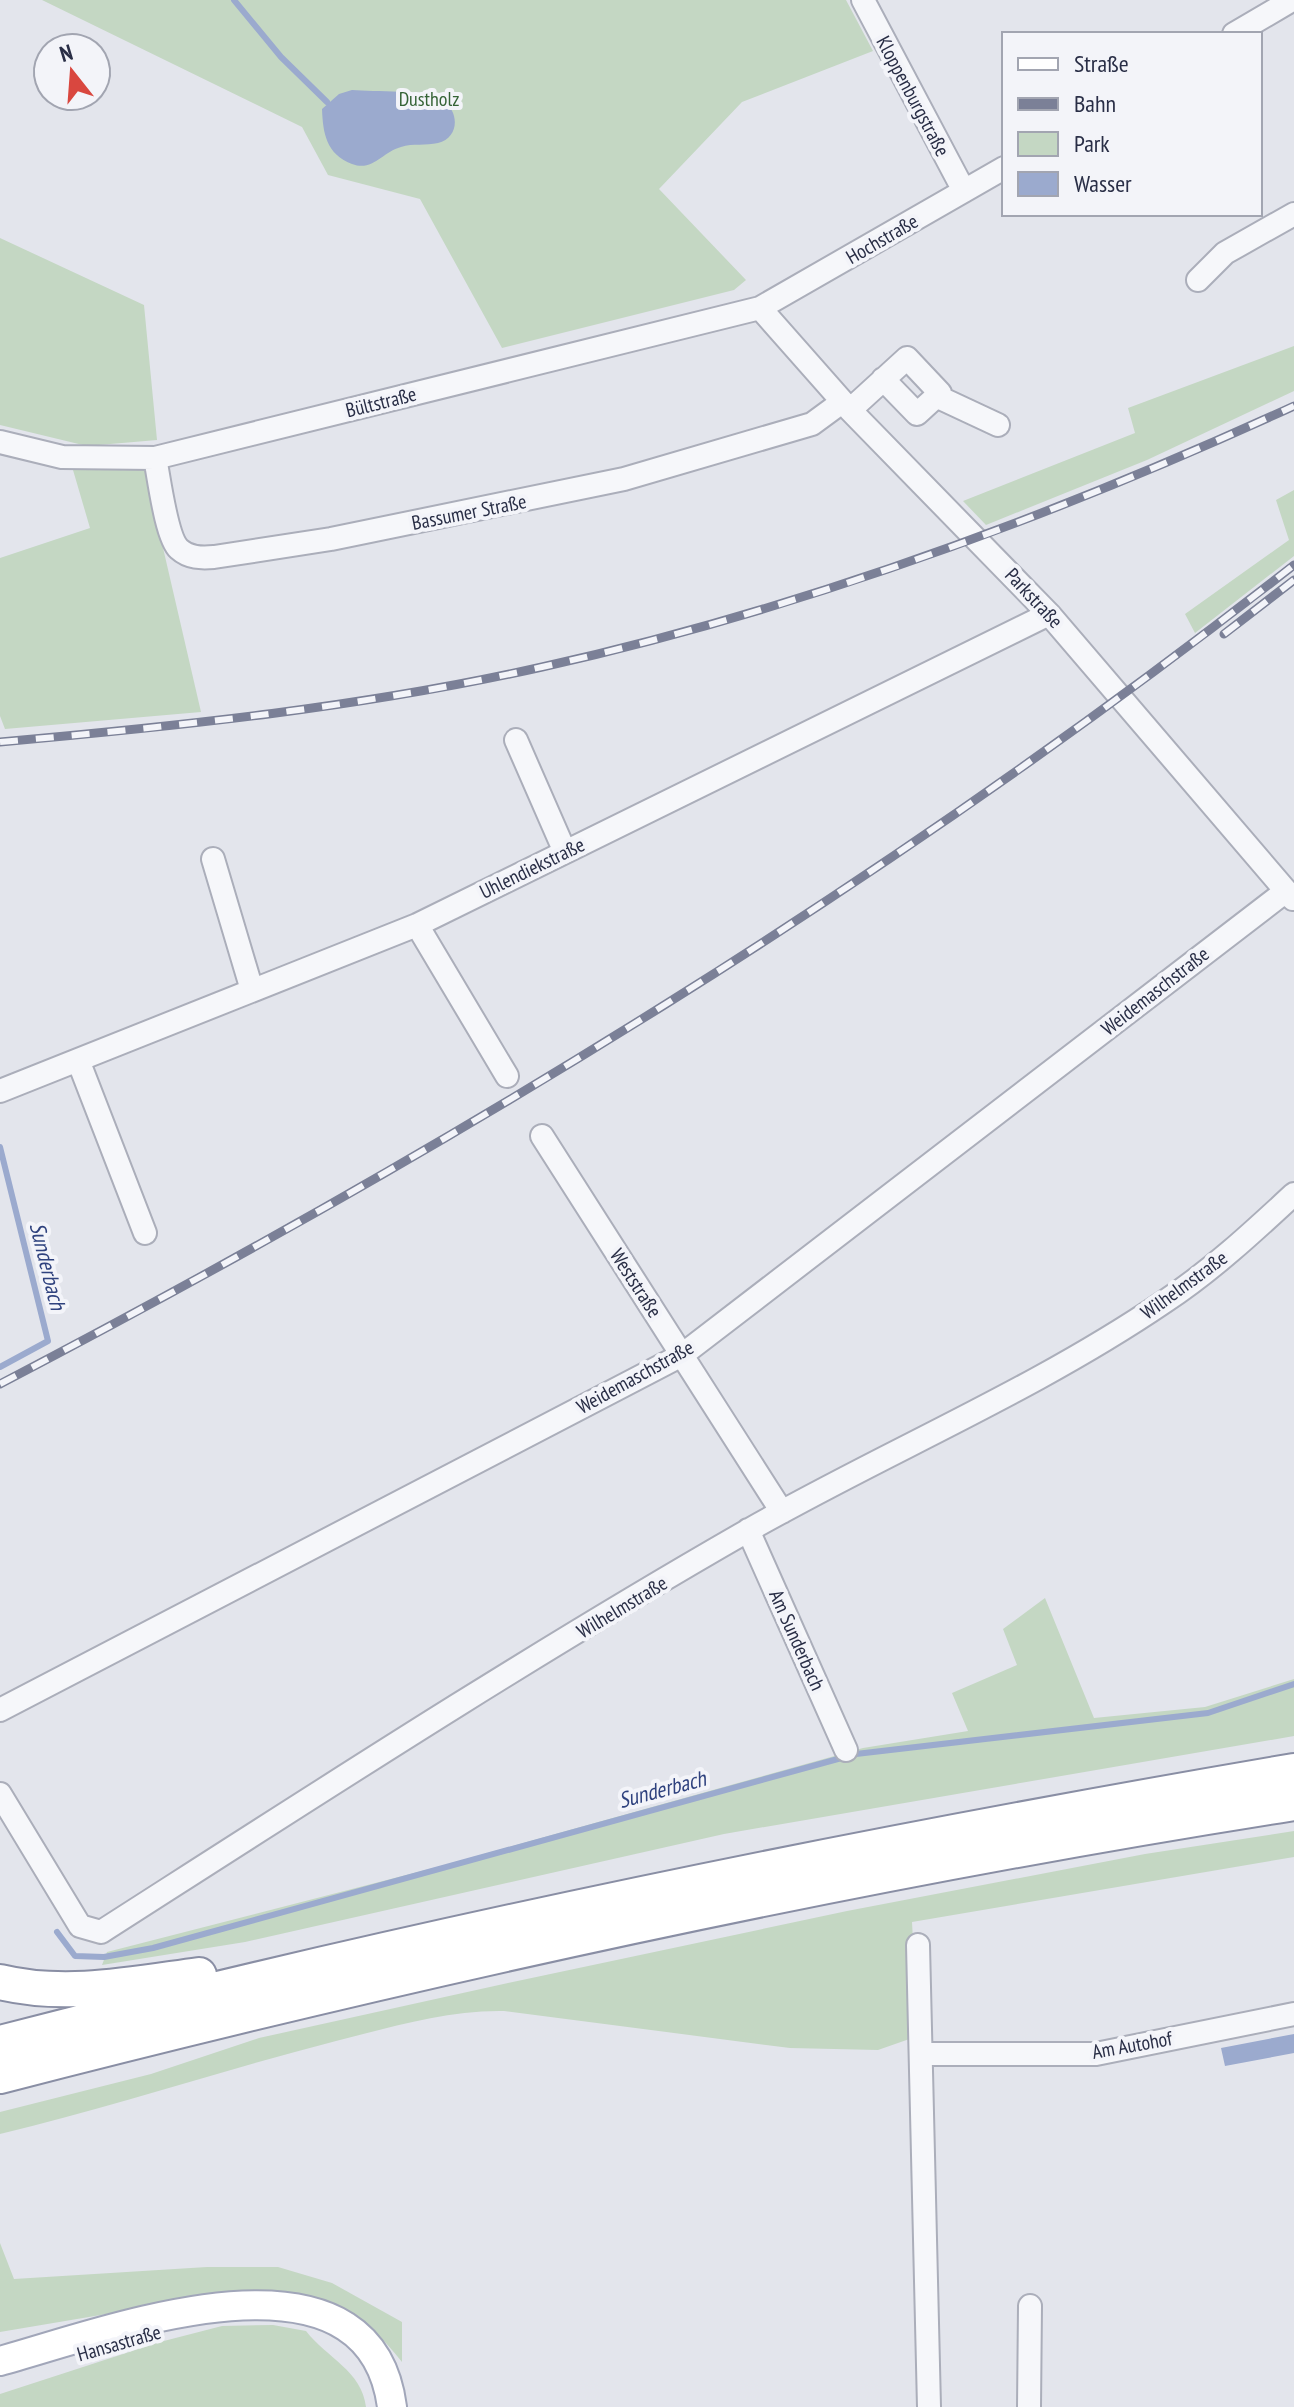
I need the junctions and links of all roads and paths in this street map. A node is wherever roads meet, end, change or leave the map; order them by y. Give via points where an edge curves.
1 (863, 0) edge
2 (1289, 5) edge
3 (1238, 32) edge
4 (1002, 169) edge
5 (964, 191) junction
6 (1294, 214) edge
7 (1198, 280) dead end
8 (760, 308) junction
9 (883, 379) junction
10 (936, 396) junction
11 (846, 406) junction
12 (998, 425) dead end
13 (0, 442) edge
14 (155, 458) junction
15 (1049, 614) junction
16 (516, 740) dead end
17 (565, 852) junction
18 (213, 859) dead end
19 (1290, 896) edge
20 (417, 925) junction
21 (252, 990) junction
22 (78, 1060) junction
23 (507, 1076) dead end
24 (0, 1091) edge
25 (542, 1136) dead end
26 (1293, 1198) edge
27 (145, 1233) dead end
28 (682, 1355) junction
29 (782, 1512) junction
30 (748, 1530) junction
31 (0, 1710) edge
32 (846, 1750) dead end
33 (1294, 1771) edge
34 (0, 1794) edge
35 (1294, 1803) edge
36 (413, 1944) junction
37 (918, 1945) dead end
38 (0, 1982) edge
39 (1294, 2014) edge
40 (0, 2043) edge
41 (921, 2054) junction
42 (0, 2076) edge
43 (236, 2304) junction
44 (1030, 2306) dead end
45 (0, 2361) edge
46 (0, 2376) edge
47 (392, 2407) edge
48 (929, 2407) edge
49 (1029, 2407) edge

1 - 5 street, Kloppenburgstraße
2 - 3 street
4 - 5 street, Hochstraße
5 - 8 street, Hochstraße
6 - 7 street via 1225,253
8 - 11 street, Parkstraße
8 - 14 street, Bültstraße
9 - 10 street via 917,414
9 - 10 street, Bassumer Straße via 907,358 940,393
9 - 11 street, Bassumer Straße
10 - 12 street
11 - 14 street, Bassumer Straße via 812,424 624,479 346,536 214,557 186,554 173,542
11 - 15 street, Parkstraße
13 - 14 street, Bültstraße via 62,457
15 - 17 street, Uhlendiekstraße
15 - 19 street, Parkstraße
16 - 17 street
17 - 20 street, Uhlendiekstraße
18 - 21 street
19 - 28 street, Weidemaschstraße
20 - 21 street, Uhlendiekstraße
20 - 23 street
21 - 22 street, Uhlendiekstraße
22 - 24 street, Uhlendiekstraße
22 - 27 street
25 - 28 street, Weststraße
26 - 29 street, Wilhelmstraße via 1178,1292 1088,1351
28 - 29 street, Weststraße
28 - 31 street, Weidemaschstraße
29 - 30 street, Wilhelmstraße
30 - 32 street, Am Sunderbach
30 - 34 street, Wilhelmstraße via 378,1754 101,1932 80,1926
33 - 36 highway via 784,1863
35 - 42 highway via 697,1914 175,2031
36 - 38 highway via 104,1988 30,1989
36 - 40 highway
37 - 41 street
39 - 41 street, Am Autohof via 1096,2054
41 - 48 street
43 - 45 main road, Hansastraße via 139,2323
43 - 46 main road, Hansastraße via 192,2322
43 - 47 main road, Hansastraße via 308,2310 341,2324 381,2367
44 - 49 street

